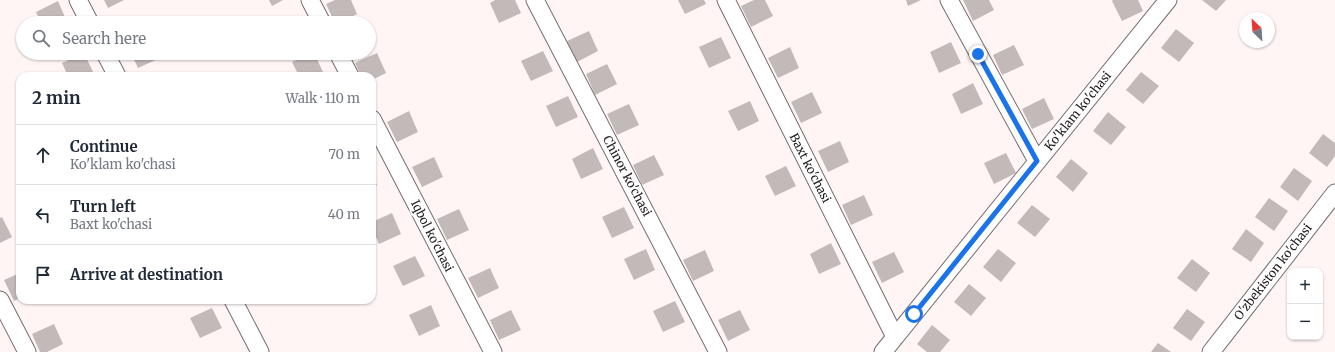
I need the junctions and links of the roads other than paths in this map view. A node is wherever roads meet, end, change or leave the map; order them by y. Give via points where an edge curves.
1 (78, 0) edge
2 (310, 0) edge
3 (535, 0) edge
4 (726, 0) edge
5 (949, 0) edge
6 (1168, 0) edge
7 (86, 16) edge
8 (318, 16) edge
9 (109, 60) edge
10 (342, 60) edge
11 (115, 72) edge
12 (348, 72) edge
13 (376, 127) edge
14 (1037, 161) junction
15 (1335, 193) edge
16 (0, 300) edge
17 (235, 304) edge
18 (895, 337) junction
19 (27, 352) edge
20 (260, 352) edge
21 (493, 352) edge
22 (718, 352) edge
23 (883, 352) edge
24 (1211, 352) edge

1 - 7 street
2 - 8 street
3 - 22 street, Chinor ko'chasi
4 - 18 street, Baxt ko'chasi
5 - 14 street
6 - 14 street, Ko'klam ko'chasi
9 - 11 street
10 - 12 street
13 - 21 street, Iqbol ko'chasi
14 - 18 street, Ko'klam ko'chasi
15 - 24 street, O'zbekiston ko'chasi
16 - 19 street
17 - 20 street
18 - 23 street, Ko'klam ko'chasi

